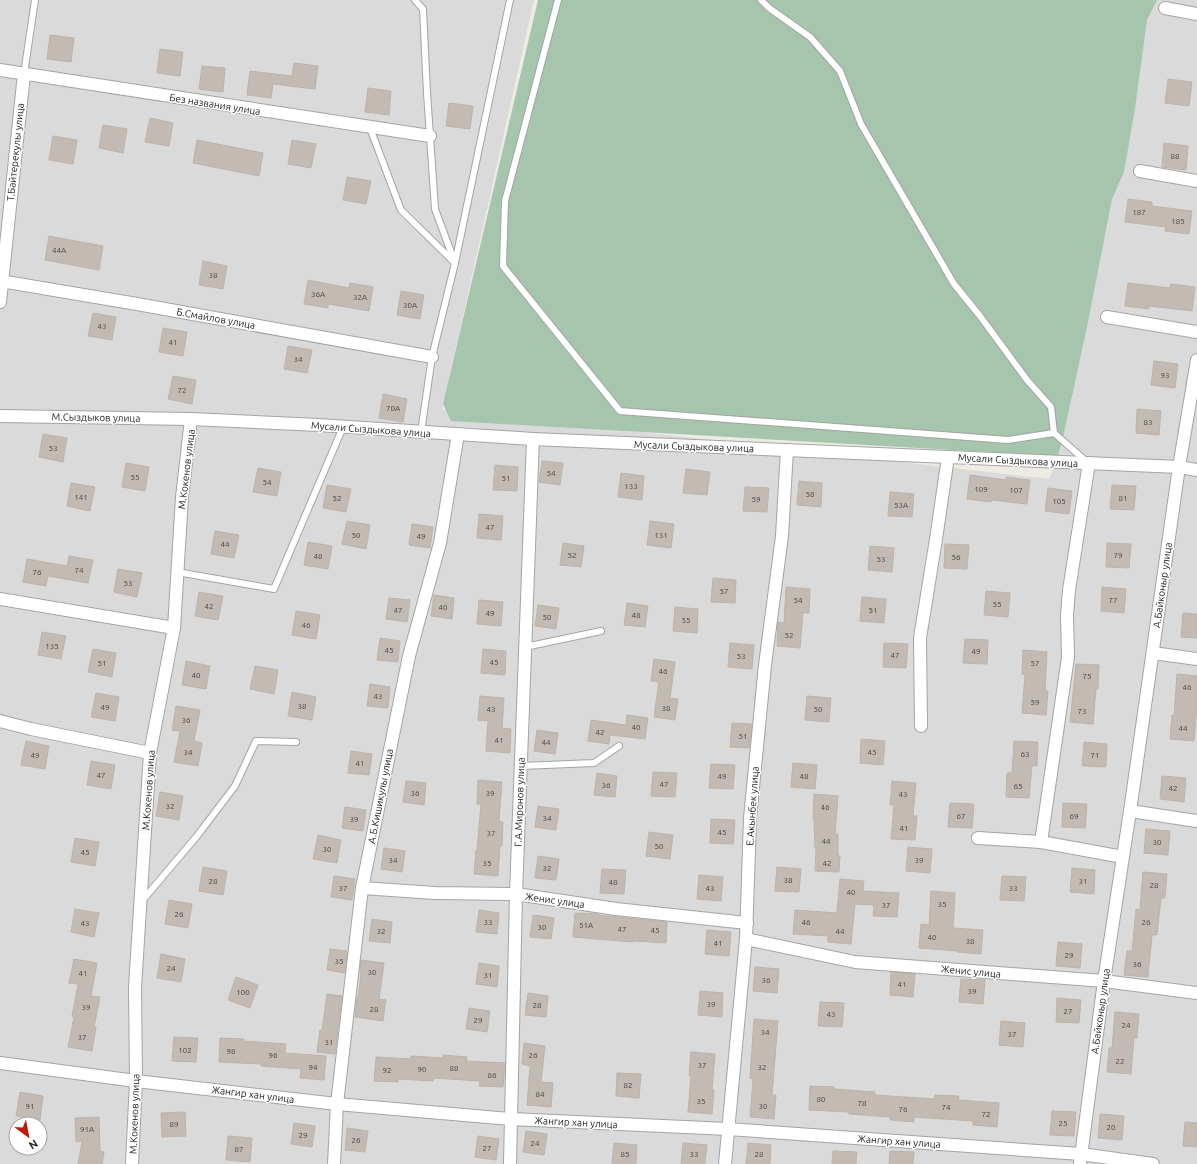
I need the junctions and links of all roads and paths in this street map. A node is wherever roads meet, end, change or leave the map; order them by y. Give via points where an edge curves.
1 (35, 0) edge
2 (415, 0) edge
3 (510, 0) edge
4 (558, 0) edge
5 (761, 0) edge
6 (1165, 8) dead end
7 (1197, 14) edge
8 (0, 70) edge
9 (24, 74) junction
10 (370, 128) junction
11 (430, 136) junction
12 (1140, 171) dead end
13 (1197, 181) edge
14 (455, 263) junction
15 (1, 281) edge
16 (0, 302) edge
17 (1107, 317) dead end
18 (1197, 332) edge
19 (432, 357) junction
20 (1197, 360) edge
21 (0, 416) edge
22 (191, 419) junction
23 (343, 427) junction
24 (421, 432) junction
25 (1054, 433) junction
26 (458, 434) junction
27 (533, 439) junction
28 (787, 450) junction
29 (948, 457) junction
30 (1089, 463) junction
31 (1179, 467) junction
32 (1197, 470) edge
33 (177, 572) junction
34 (0, 600) edge
35 (174, 628) junction
36 (601, 631) dead end
37 (525, 647) junction
38 (1153, 653) junction
39 (1197, 659) edge
40 (0, 721) edge
41 (921, 726) dead end
42 (296, 742) dead end
43 (619, 746) dead end
44 (150, 753) junction
45 (521, 766) junction
46 (1130, 811) junction
47 (1197, 821) edge
48 (978, 838) dead end
49 (1040, 842) junction
50 (1123, 857) junction
51 (362, 888) junction
52 (516, 894) junction
53 (141, 903) junction
54 (746, 923) junction
55 (746, 939) junction
56 (1104, 981) junction
57 (1197, 993) edge
58 (0, 1063) edge
59 (136, 1081) junction
60 (337, 1104) junction
61 (511, 1119) junction
62 (728, 1129) junction
63 (1080, 1159) edge
64 (132, 1164) edge
65 (334, 1164) edge
66 (510, 1164) edge
67 (725, 1164) edge
68 (1153, 1164) edge

1 - 9 lane
2 - 11 lane via 423,9
3 - 14 lane
4 - 25 lane via 505,201 503,266 620,411 1008,440
5 - 25 lane via 810,37 840,71 860,124 954,284 1027,380 1051,407
6 - 7 street
8 - 9 street, Без названия улица
9 - 10 street, Без названия улица
9 - 15 street, Т.Байтерекулы улица
10 - 11 street, Без названия улица
10 - 14 lane via 401,210
11 - 14 lane via 435,209
12 - 13 street
14 - 19 lane
15 - 16 street, Т.Байтерекулы улица
15 - 19 street, Б.Смайлов улица
17 - 18 street
19 - 24 lane
20 - 31 street, А.Байконыр улица
21 - 22 street, М.Сыздыков улица
22 - 23 street, Мусали Сыздыкова улица
22 - 33 street, М.Кокенов улица
23 - 24 street, Мусали Сыздыкова улица
23 - 33 lane via 274,589
24 - 26 street, Мусали Сыздыкова улица
25 - 30 lane
26 - 27 street, Мусали Сыздыкова улица
26 - 51 street, А.Б.Кишикулы улица via 440,543 409,656
27 - 28 street, Мусали Сыздыкова улица
27 - 37 street, Г.А.Миронов улица
28 - 29 street, Мусали Сыздыкова улица
28 - 54 street, Е.Акынбек улица via 782,536 765,665 750,818
29 - 30 street, Мусали Сыздыкова улица
29 - 41 street via 920,638
30 - 31 street, Мусали Сыздыкова улица
30 - 49 street via 1069,590 1068,657
31 - 32 street, Мусали Сыздыкова улица
31 - 38 street, А.Байконыр улица
33 - 35 street, М.Кокенов улица
34 - 35 street
35 - 44 street, М.Кокенов улица
36 - 37 lane
37 - 45 street, Г.А.Миронов улица
38 - 39 street
38 - 46 street, А.Байконыр улица
40 - 44 street
42 - 53 lane via 256,741 235,786
43 - 45 lane via 594,763
44 - 53 street, М.Кокенов улица
45 - 52 street, Г.А.Миронов улица
46 - 47 street
46 - 50 street, А.Байконыр улица
48 - 49 street
49 - 50 street
50 - 56 street, А.Байконыр улица
51 - 52 street, Женис улица via 435,893
51 - 60 street, А.Б.Кишикулы улица
52 - 54 street, Женис улица via 616,909
52 - 61 street, Г.А.Миронов улица
53 - 59 street, М.Кокенов улица via 135,987
54 - 55 street, Е.Акынбек улица
55 - 56 street, Женис улица via 855,962
55 - 62 street, Е.Акынбек улица
56 - 57 street, Женис улица
56 - 63 street, А.Байконыр улица
58 - 59 street, Жангир хан улица
59 - 60 street, Жангир хан улица
59 - 64 street, М.Кокенов улица
60 - 61 street, Жангир хан улица
60 - 65 street, А.Б.Кишикулы улица
61 - 62 street, Жангир хан улица
61 - 66 street, Г.А.Миронов улица
62 - 63 street, Жангир хан улица
62 - 67 street, Е.Акынбек улица
63 - 68 street, Жангир хан улица

